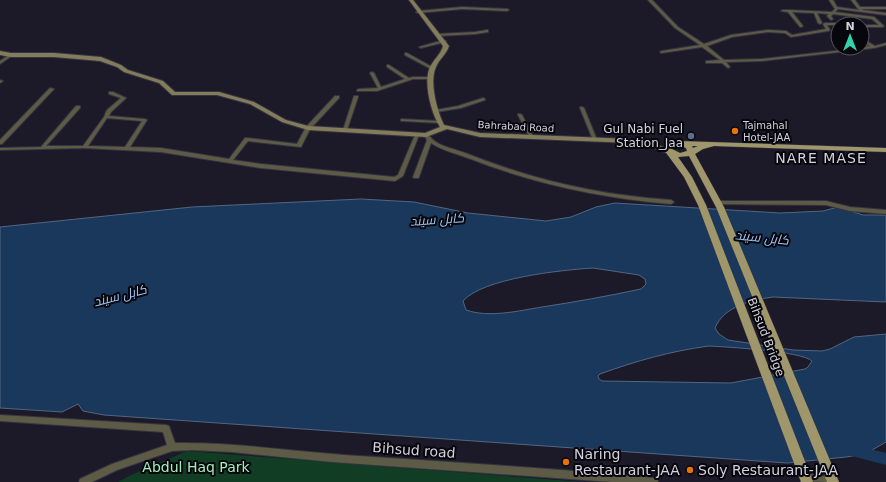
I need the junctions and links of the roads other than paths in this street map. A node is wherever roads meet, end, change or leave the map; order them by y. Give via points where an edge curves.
1 (411, 0) edge
2 (650, 0) edge
3 (831, 0) edge
4 (853, 0) edge
5 (836, 8) junction
6 (859, 8) junction
7 (886, 8) edge
8 (507, 10) dead end
9 (783, 11) dead end
10 (789, 11) junction
11 (418, 12) junction
12 (815, 12) junction
13 (864, 12) junction
14 (833, 13) junction
15 (886, 14) edge
16 (830, 16) edge
17 (877, 21) junction
18 (886, 21) edge
19 (820, 23) dead end
20 (830, 24) edge
21 (801, 26) dead end
22 (870, 26) edge
23 (488, 31) dead end
24 (438, 34) junction
25 (444, 40) junction
26 (886, 44) edge
27 (705, 45) junction
28 (870, 45) edge
29 (421, 47) dead end
30 (874, 47) junction
31 (662, 52) dead end
32 (0, 53) edge
33 (406, 54) dead end
34 (11, 55) junction
35 (723, 61) junction
36 (707, 62) dead end
37 (0, 63) edge
38 (388, 66) dead end
39 (728, 67) dead end
40 (432, 68) junction
41 (372, 73) dead end
42 (430, 78) junction
43 (409, 80) junction
44 (52, 89) dead end
45 (380, 89) junction
46 (359, 90) dead end
47 (112, 93) dead end
48 (337, 96) dead end
49 (356, 97) dead end
50 (483, 99) dead end
51 (78, 107) dead end
52 (582, 108) dead end
53 (436, 111) junction
54 (520, 116) dead end
55 (106, 117) junction
56 (403, 120) dead end
57 (439, 122) junction
58 (446, 127) junction
59 (308, 128) junction
60 (345, 130) junction
61 (417, 135) junction
62 (426, 135) junction
63 (532, 138) junction
64 (430, 140) junction
65 (595, 140) junction
66 (632, 141) junction
67 (0, 143) edge
68 (677, 143) junction
69 (715, 144) junction
70 (84, 147) junction
71 (42, 148) junction
72 (0, 149) edge
73 (126, 149) junction
74 (886, 150) edge
75 (670, 152) junction
76 (691, 153) junction
77 (230, 161) junction
78 (416, 177) dead end
79 (671, 202) dead end
80 (719, 205) junction
81 (703, 207) joint
82 (886, 212) edge
83 (0, 418) edge
84 (172, 447) junction
85 (806, 479) edge
86 (83, 482) edge
87 (654, 482) edge
88 (833, 482) edge

1 - 11 main road
2 - 27 street via 680,30
3 - 5 street
4 - 6 street
5 - 13 street
5 - 14 street
6 - 7 street
6 - 13 street
8 - 11 street via 462,8
9 - 10 street
10 - 12 street
10 - 21 street
11 - 24 main road
12 - 14 street
12 - 19 street
13 - 15 street
14 - 16 street
14 - 17 street via 873,18
17 - 18 street
17 - 22 street via 882,26
20 - 27 street via 825,24 828,30 791,36 786,32 768,31 730,36
23 - 24 street
24 - 25 main road
25 - 29 street
25 - 40 main road via 445,53
26 - 30 street
27 - 31 street
27 - 35 street
28 - 30 street
30 - 35 street via 768,59
32 - 34 main road
33 - 40 street
34 - 37 street
34 - 59 main road via 54,54 101,59 126,71 161,82 174,94 217,93 252,103 284,121
35 - 36 street
35 - 39 street
38 - 43 street
40 - 42 main road
41 - 45 street
42 - 43 street
42 - 53 main road
43 - 45 street
44 - 67 street
45 - 46 street
47 - 55 street via 124,98
48 - 59 street
49 - 60 street
50 - 53 street
51 - 71 street
52 - 65 street
53 - 57 main road
54 - 63 street
55 - 70 street
55 - 73 street via 145,120
56 - 57 street
57 - 58 main road, Bahrabad Road
58 - 62 main road
58 - 63 main road, Bahrabad Road via 480,135
59 - 60 main road
59 - 77 street via 299,146 247,139
60 - 61 main road
61 - 62 main road
61 - 77 street via 400,176 395,179
62 - 64 street
63 - 65 main road, Bahrabad Road
64 - 78 street
64 - 79 street via 483,163 532,179 609,196
65 - 66 main road, Bahrabad Road
66 - 68 main road
66 - 75 main road, Bahrabad Road via 654,145
68 - 69 main road
68 - 75 main road via 667,146
68 - 76 main road via 689,147
69 - 74 main road
69 - 76 main road via 701,147
70 - 71 street
70 - 73 street
71 - 72 street
73 - 77 street via 161,150
75 - 76 main road via 679,155
75 - 81 main road, Bahrabad Road via 682,165
76 - 80 main road
80 - 82 street via 826,204
80 - 88 main road
81 - 85 main road, Bihsud Bridge
83 - 84 street via 166,428
84 - 86 street, Bihsud road via 115,467
84 - 87 street, Bihsud road via 202,445 333,458 581,474
85 - 88 street

